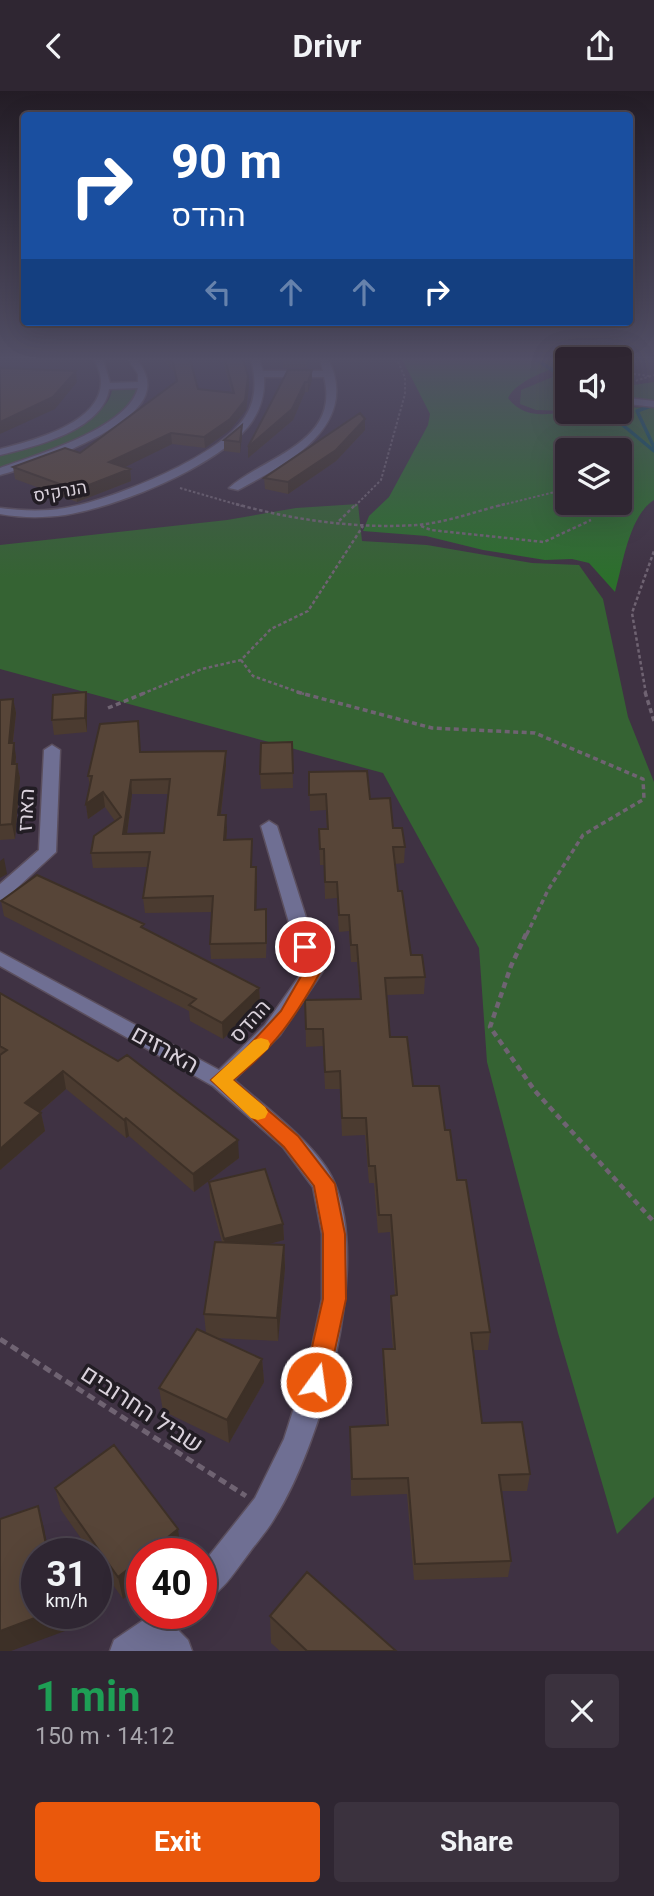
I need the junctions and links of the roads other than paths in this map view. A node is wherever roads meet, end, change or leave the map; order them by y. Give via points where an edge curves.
1 (58, 432) edge
2 (97, 432) edge
3 (236, 432) edge
4 (316, 432) edge
5 (0, 452) edge
6 (0, 472) edge
7 (234, 488) dead end
8 (0, 511) edge
9 (52, 750) dead end
10 (269, 826) dead end
11 (0, 894) edge
12 (0, 958) edge
13 (220, 1080) junction
14 (217, 1571) edge
15 (170, 1632) edge
16 (125, 1651) edge

1 - 5 street
2 - 6 street, הנרקיס
3 - 8 street, הנרקיס via 213,450 115,497 70,511 27,515
4 - 7 street via 299,450
9 - 11 street, הארז via 47,852
10 - 13 street, ההדס via 313,971 287,1015 249,1057
12 - 13 street, הארזים
13 - 14 street, הארזים via 291,1141 324,1184 334,1234 334,1299 298,1442 265,1508
15 - 16 street

